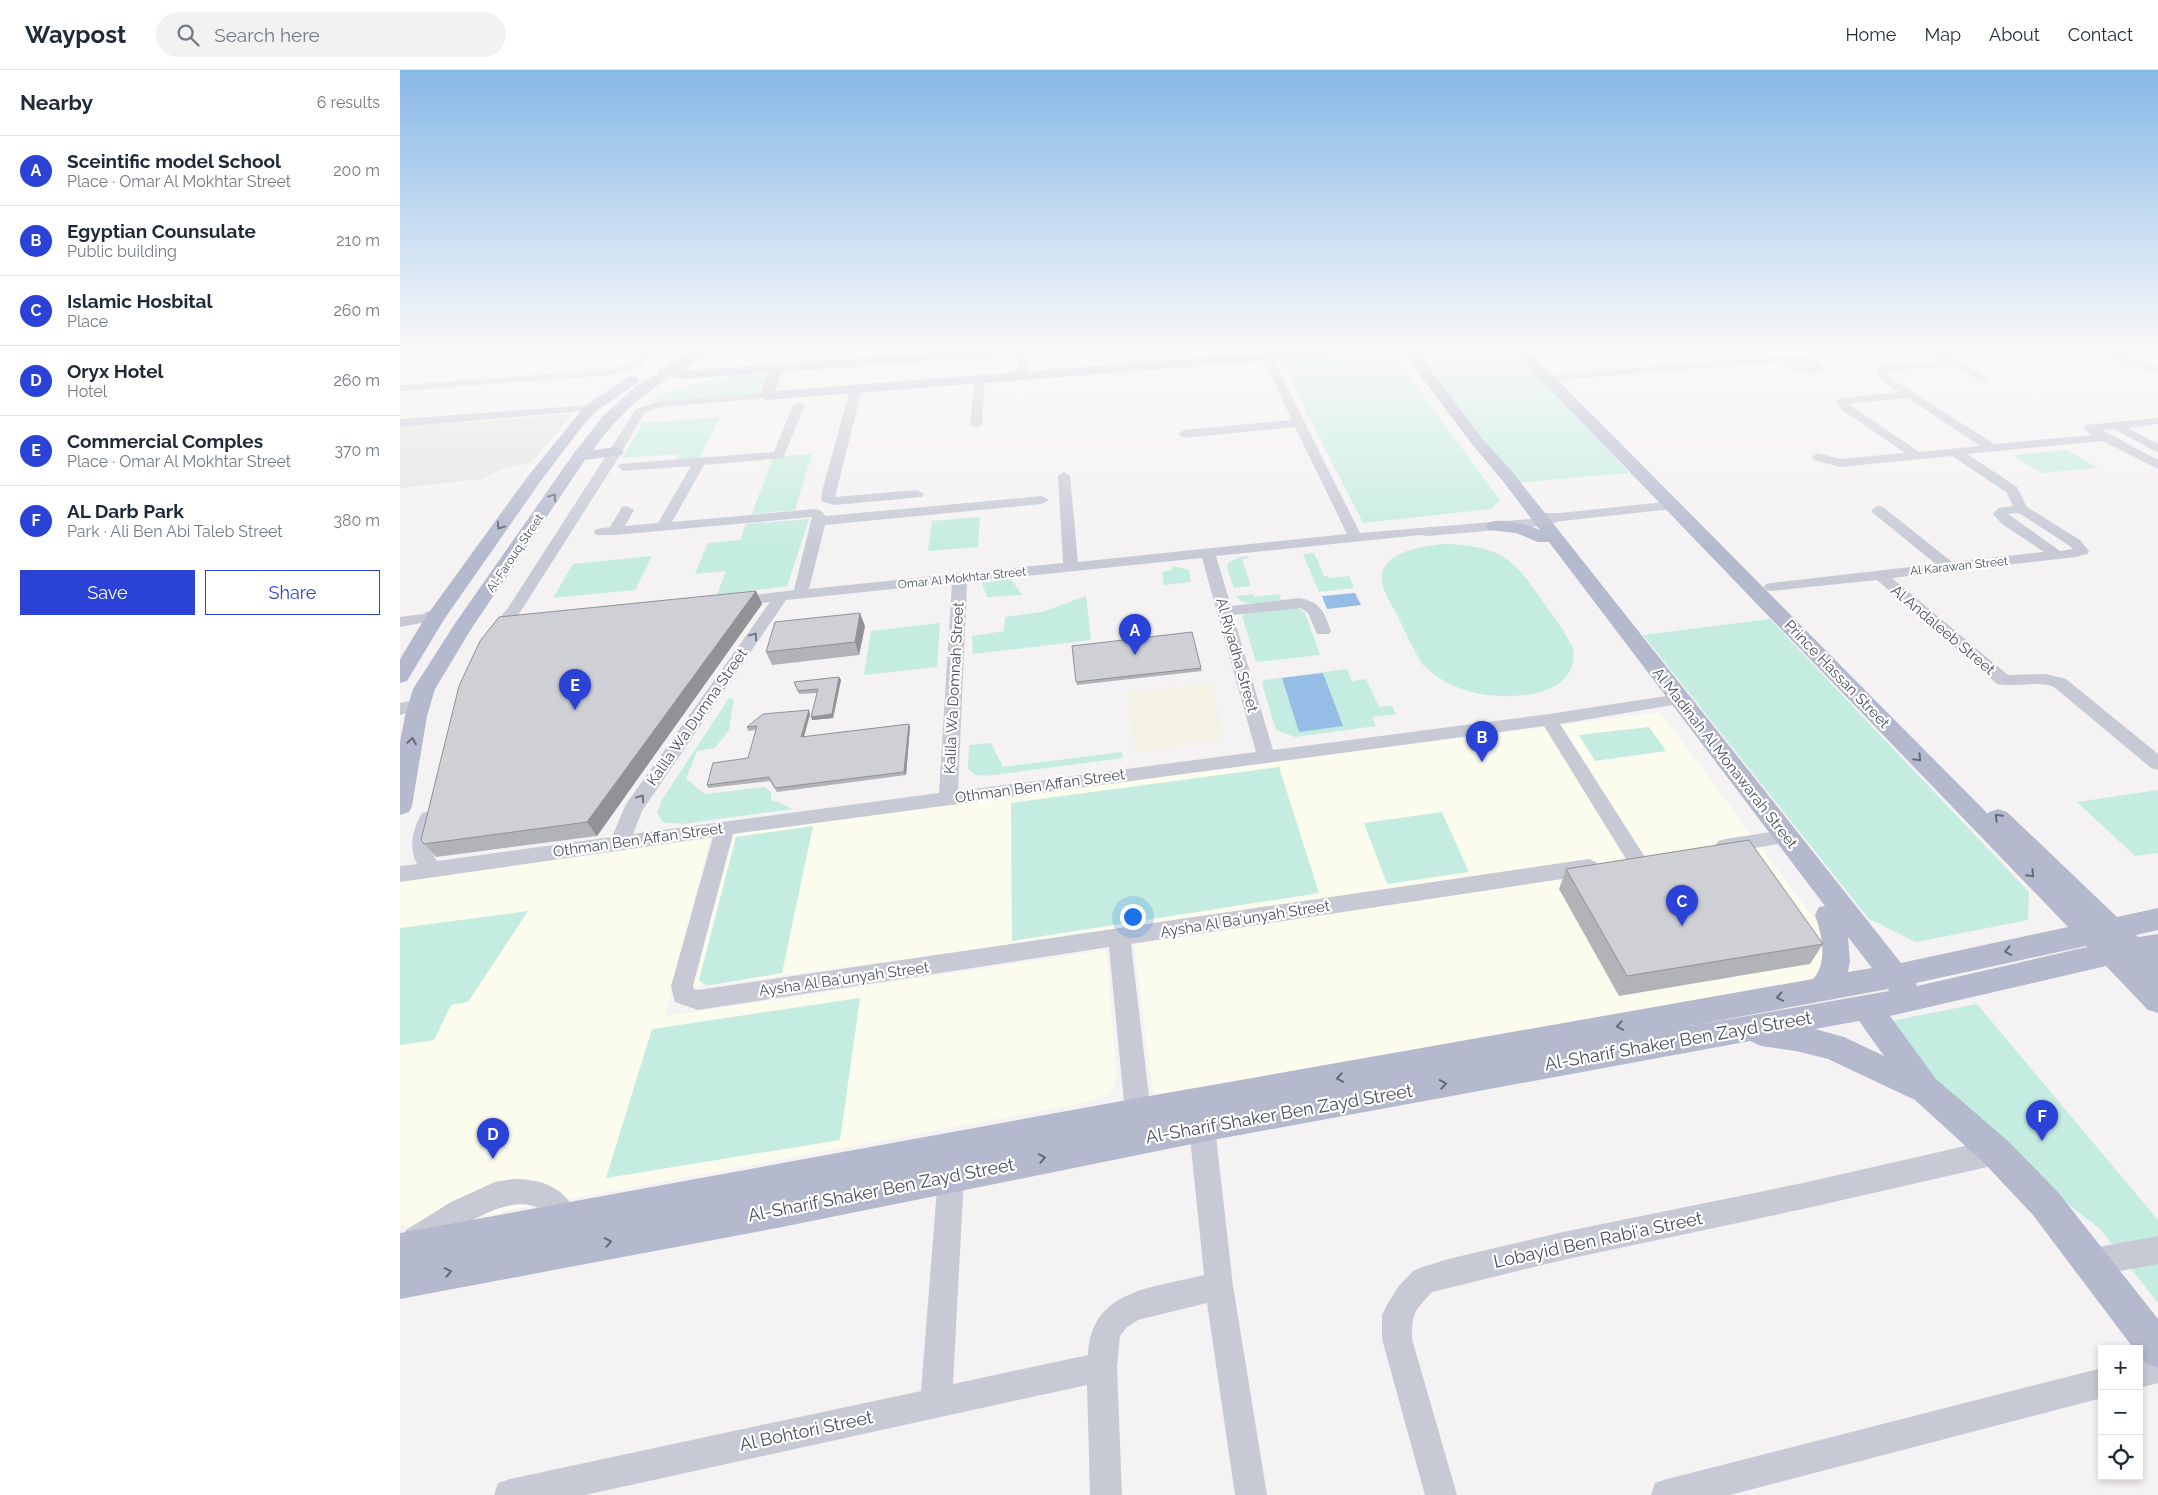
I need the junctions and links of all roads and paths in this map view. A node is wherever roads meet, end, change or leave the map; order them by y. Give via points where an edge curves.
1 (496, 416) edge
2 (584, 416) edge
3 (612, 416) edge
4 (637, 416) edge
5 (795, 416) edge
6 (849, 416) edge
7 (977, 416) edge
8 (1295, 416) edge
9 (1458, 416) edge
10 (1589, 416) edge
11 (1595, 416) edge
12 (1857, 416) edge
13 (1940, 416) edge
14 (2158, 421) edge
15 (400, 423) edge
16 (976, 424) dead end
17 (1299, 424) junction
18 (2116, 425) junction
19 (1184, 434) dead end
20 (2105, 437) junction
21 (1476, 440) junction
22 (1992, 448) junction
23 (2158, 449) edge
24 (616, 452) junction
25 (1955, 452) junction
26 (1916, 455) junction
27 (580, 456) junction
28 (1633, 457) junction
29 (1818, 457) dead end
30 (700, 461) junction
31 (2155, 463) edge
32 (624, 467) dead end
33 (1064, 476) dead end
34 (916, 494) dead end
35 (1512, 495) junction
36 (1042, 500) dead end
37 (1673, 506) junction
38 (2021, 509) junction
39 (627, 510) dead end
40 (1878, 510) dead end
41 (819, 521) junction
42 (1541, 522) junction
43 (1492, 524) junction
44 (663, 526) junction
45 (1356, 538) junction
46 (1208, 553) junction
47 (2057, 555) junction
48 (1072, 567) junction
49 (1950, 568) junction
50 (1880, 575) junction
51 (960, 578) junction
52 (1771, 587) junction
53 (800, 595) junction
54 (781, 597) junction
55 (721, 602) edge
56 (440, 611) junction
57 (1225, 611) junction
58 (400, 622) edge
59 (523, 622) edge
60 (503, 624) junction
61 (400, 631) edge
62 (1323, 631) dead end
63 (424, 635) junction
64 (485, 646) edge
65 (1824, 652) junction
66 (400, 676) edge
67 (1674, 701) junction
68 (409, 712) edge
69 (1549, 720) junction
70 (1266, 757) junction
71 (2158, 764) edge
72 (948, 798) junction
73 (433, 804) edge
74 (400, 806) edge
75 (725, 828) junction
76 (1771, 839) junction
77 (620, 842) junction
78 (1704, 849) edge
79 (432, 869) junction
80 (400, 874) edge
81 (2065, 895) junction
82 (1839, 917) junction
83 (2158, 918) edge
84 (1119, 938) junction
85 (2121, 942) edge
86 (2057, 953) junction
87 (1936, 967) junction
88 (1822, 989) junction
89 (2155, 989) edge
90 (1890, 993) junction
91 (1737, 1030) junction
92 (1373, 1084) junction
93 (1926, 1090) junction
94 (1138, 1113) junction
95 (1202, 1127) junction
96 (1996, 1152) junction
97 (951, 1176) junction
98 (783, 1194) junction
99 (2158, 1250) edge
100 (400, 1251) edge
101 (2093, 1262) junction
102 (400, 1281) edge
103 (1219, 1286) junction
104 (2158, 1349) edge
105 (1102, 1367) junction
106 (2158, 1368) edge
107 (2143, 1372) edge
108 (2098, 1384) edge
109 (936, 1403) junction
110 (510, 1495) edge
111 (1106, 1495) edge
112 (1251, 1495) edge
113 (1441, 1495) edge
114 (1667, 1495) edge

1 - 15 street
2 -> 56 main road, Al-Farouq Street via 534,479
3 - 27 main road, Al-Farouq Street
4 - 24 street
5 - 30 street via 779,455
6 - 34 street via 828,499
7 - 16 street
8 - 17 street
9 - 21 main road
10 - 28 main road, Prince Hassan Street
11 - 28 main road, Prince Hassan Street
12 - 26 street
13 - 22 street
14 - 18 street
17 - 19 street
17 - 45 street
18 - 20 street via 2089,428
18 - 23 street
20 - 22 street
20 - 31 street
21 - 35 main road
21 - 42 main road
22 - 25 street
24 - 27 main road
24 - 60 street
25 - 26 street
25 - 38 street via 2012,490
26 - 29 street via 1840,463
68 -> 27 main road, Al-Farouq Street via 444,655
28 - 37 main road, Prince Hassan Street
28 - 52 main road, Prince Hassan Street
30 - 32 street
30 - 44 street
33 - 48 street
35 - 42 main road
35 - 43 main road via 1508,512
36 - 41 street
37 - 42 street
37 - 65 main road, Prince Hassan Street
38 - 47 street via 2000,514
38 - 47 street, Al Karawan Street via 2075,543 2082,551
39 - 44 street via 608,531
40 - 49 street
41 - 44 street via 819,515 804,513
41 - 53 street
42 - 43 street
42 - 43 main road via 1519,528
42 - 67 main road, Al Madinah Al Monawarah Street
43 - 45 street, Omar Al Mokhtar Street
45 - 46 street, Omar Al Mokhtar Street
46 - 48 street, Omar Al Mokhtar Street
46 - 57 street, Al Riyadha Street
47 - 49 street, Al Karawan Street
48 - 51 street, Omar Al Mokhtar Street
49 - 50 street, Al Karawan Street
50 - 52 street, Al Karawan Street
50 - 71 street, Al Andaleeb Street via 2003,680 2014,682 2044,678 2060,683
51 - 53 street, Omar Al Mokhtar Street
51 - 72 street, Kalila Wa Domnah Street
52 - 65 main road, Prince Hassan Street
53 - 54 street, Omar Al Mokhtar Street
54 - 55 street, Omar Al Mokhtar Street
77 -> 54 street, Kalila Wa Dumna Street via 633,809
56 - 58 street via 427,618
56 - 63 main road, Al-Farouq Street
57 - 62 street via 1308,604 1315,609
57 - 70 street, Al Riyadha Street
59 - 60 street
60 - 64 street
61 - 63 street via 414,630
63 - 66 main road, Al-Farouq Street
65 - 81 main road, Prince Hassan Street
67 - 69 street, Othman Ben Affan Street
67 - 76 main road, Al Madinah Al Monawarah Street
67 - 82 main road, Al Madinah Al Monawarah Street
74 -> 68 main road, Al-Farouq Street
69 - 70 street, Othman Ben Affan Street
69 - 84 street, Aysha Al Ba'unyah Street via 1629,861
70 - 72 street, Othman Ben Affan Street
72 - 75 street, Othman Ben Affan Street
73 - 79 street via 421,848 421,857
75 - 77 street, Othman Ben Affan Street
75 - 84 street, Aysha Al Ba'unyah Street via 682,986 683,996 698,1000
76 - 78 street
76 - 82 main road, Al Madinah Al Monawarah Street
77 - 79 street, Othman Ben Affan Street
79 - 80 street, Othman Ben Affan Street
81 - 83 main road via 2120,912
81 - 85 main road, Prince Hassan Street
81 - 86 main road via 2056,922
82 - 87 main road via 1896,957
82 - 88 main road via 1833,926 1834,973
82 - 90 main road, Al Madinah Al Monawarah Street
83 - 85 main road, Al-Sharif Shaker Ben Zayd Street
84 - 94 street
85 - 86 main road, Al-Sharif Shaker Ben Zayd Street
85 - 89 main road, Prince Hassan Street
86 -> 87 main road, Al-Sharif Shaker Ben Zayd Street
86 - 89 main road
86 - 90 main road, Al-Sharif Shaker Ben Zayd Street via 2014,977
87 - 90 main road, Al-Sharif Shaker Ben Zayd Street
88 - 90 main road, Al-Sharif Shaker Ben Zayd Street
88 -> 92 main road, Al-Sharif Shaker Ben Zayd Street
90 - 91 main road, Al-Sharif Shaker Ben Zayd Street
90 - 93 main road, Al Madinah Al Monawarah Street
92 -> 91 main road, Al-Sharif Shaker Ben Zayd Street
91 - 93 main road via 1833,1047
92 -> 94 main road, Al-Sharif Shaker Ben Zayd Street
92 - 95 main road, Al-Sharif Shaker Ben Zayd Street
93 - 96 main road
94 - 98 main road, Al-Sharif Shaker Ben Zayd Street
97 -> 95 main road, Al-Sharif Shaker Ben Zayd Street
95 - 103 street
96 - 101 main road via 2045,1203
96 - 113 street, Lobayid Ben Rabi'a Street via 1563,1246 1423,1281 1408,1296 1397,1315 1397,1339
97 - 98 main road, Al-Sharif Shaker Ben Zayd Street
97 - 109 street
98 - 100 main road, Al-Sharif Shaker Ben Zayd Street via 566,1220
102 -> 98 main road, Al-Sharif Shaker Ben Zayd Street
99 - 101 street
101 - 104 main road
103 - 105 street via 1132,1307 1117,1317 1108,1328 1103,1343
103 - 112 street
105 - 109 street, Al Bohtori Street
105 - 111 street
106 - 107 street
108 - 114 street
109 - 110 street, Al Bohtori Street

